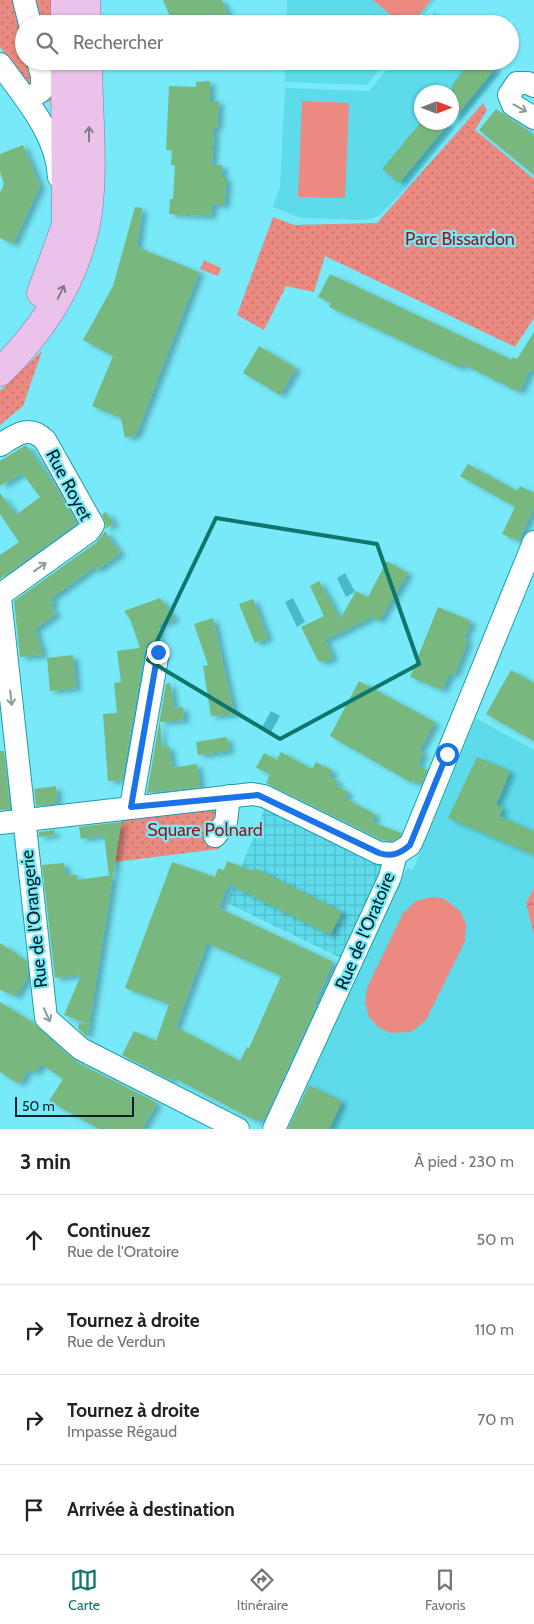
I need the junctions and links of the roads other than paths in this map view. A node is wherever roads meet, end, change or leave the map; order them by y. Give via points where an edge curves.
1 (24, 0) edge
2 (65, 0) edge
3 (86, 0) edge
4 (94, 0) edge
5 (28, 15) edge
6 (65, 15) edge
7 (88, 15) edge
8 (91, 15) edge
9 (0, 64) edge
10 (40, 70) edge
11 (65, 70) edge
12 (88, 70) edge
13 (534, 86) edge
14 (26, 100) junction
15 (534, 118) edge
16 (56, 253) junction
17 (0, 348) edge
18 (0, 372) edge
19 (0, 445) edge
20 (534, 542) edge
21 (0, 596) edge
22 (158, 652) dead end
23 (229, 796) junction
24 (131, 807) junction
25 (24, 820) junction
26 (0, 823) edge
27 (214, 836) dead end
28 (396, 854) junction
29 (238, 1129) edge
30 (274, 1129) edge

1 - 5 street
2 - 6 main road
3 - 7 main road
4 - 8 street
9 - 14 street
10 - 14 street via 42,90
11 - 16 main road via 66,225
18 -> 12 main road via 27,344 54,308 85,228 89,195
13 -> 15 street via 516,83 509,95 513,105
14 - 16 street via 44,130 59,171 60,218
16 - 17 main road via 29,317
21 -> 19 street, Rue Royet via 89,531 92,521 40,435 21,432
20 - 28 street, Rue de l'Oratoire via 415,834 410,845
21 -> 25 street, Rue de l'Orangerie
22 - 24 street
23 - 24 street
23 - 27 street via 226,822
23 - 28 street via 264,796 379,853
24 - 25 street
25 - 26 street
25 -> 29 street, Rue de l'Orangerie via 46,1018 81,1049
28 - 30 street, Rue de l'Oratoire via 390,877

